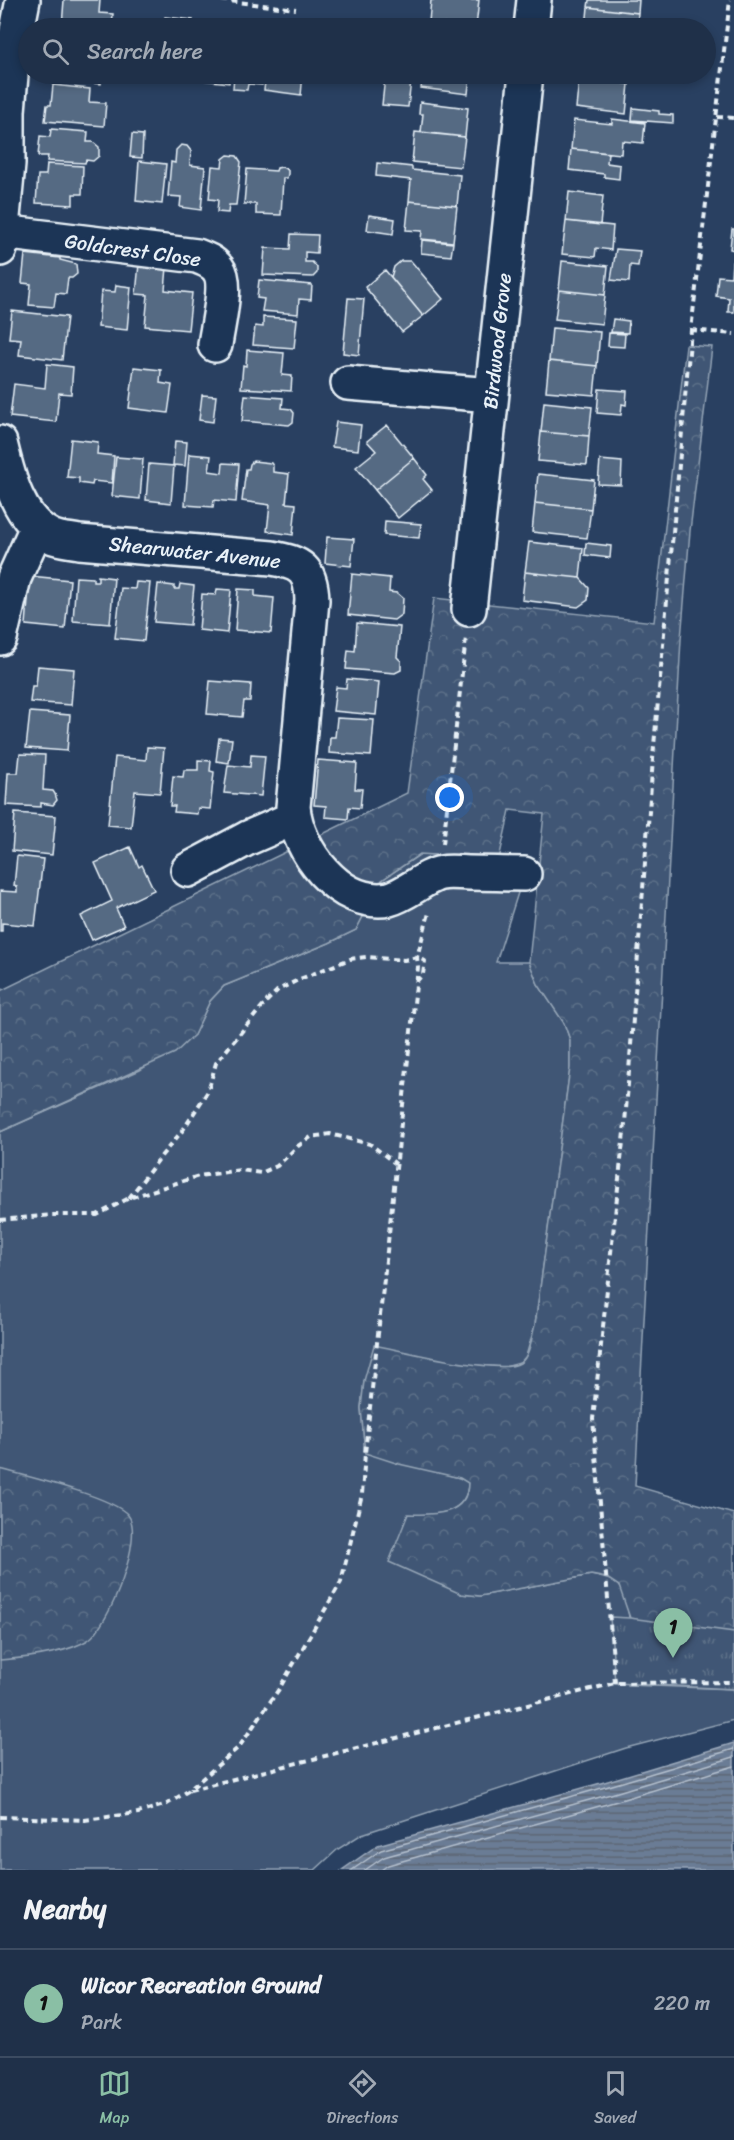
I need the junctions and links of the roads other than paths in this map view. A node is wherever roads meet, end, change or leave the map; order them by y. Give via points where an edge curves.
1 (23, 0) edge
2 (534, 0) edge
3 (19, 18) edge
4 (532, 18) edge
5 (18, 26) edge
6 (525, 84) edge
7 (1, 240) edge
8 (215, 345) dead end
9 (348, 383) dead end
10 (491, 395) junction
11 (0, 443) edge
12 (37, 527) junction
13 (469, 609) road end
14 (0, 638) edge
15 (294, 818) junction
16 (188, 870) dead end
17 (524, 874) dead end

1 - 3 street
2 - 4 street
5 - 7 street via 8,111 9,164
6 - 10 street, Birdwood Grove
7 - 8 street, Goldcrest Close via 197,256 210,261 223,282
9 - 10 street
10 - 13 street, Birdwood Grove
11 - 12 street via 15,493
12 - 14 street via 14,578
12 - 15 street, Shearwater Avenue via 54,537 79,542 272,558 303,568 311,583 312,600
15 - 16 street
15 - 17 street, Shearwater Avenue via 321,872 355,895 372,900 390,899 440,873

